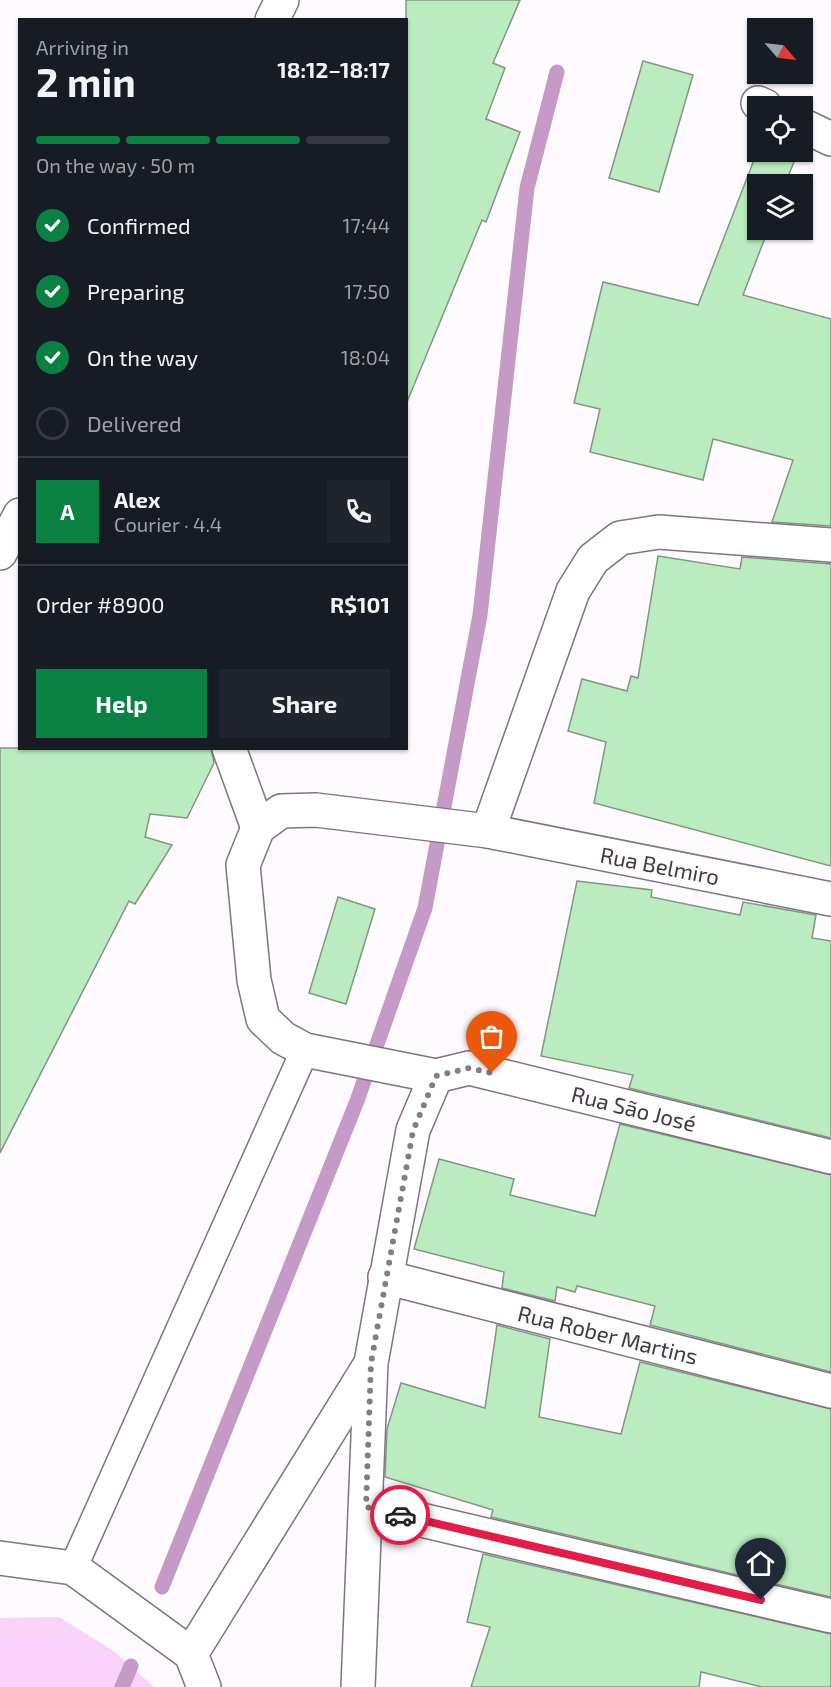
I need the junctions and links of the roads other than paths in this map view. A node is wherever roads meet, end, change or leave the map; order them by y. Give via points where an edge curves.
1 (282, 0) edge
2 (273, 18) edge
3 (813, 130) edge
4 (831, 139) edge
5 (0, 503) edge
6 (18, 514) edge
7 (18, 519) edge
8 (831, 545) edge
9 (0, 553) edge
10 (230, 750) edge
11 (258, 828) junction
12 (488, 831) junction
13 (831, 899) edge
14 (305, 1050) junction
15 (436, 1076) junction
16 (831, 1157) edge
17 (385, 1278) junction
18 (371, 1363) junction
19 (831, 1391) edge
20 (366, 1507) junction
21 (0, 1558) edge
22 (73, 1568) junction
23 (831, 1616) edge
24 (191, 1654) junction
25 (204, 1687) edge
26 (358, 1687) edge

1 - 2 street
3 - 4 street
5 - 6 street
7 - 9 street
8 - 12 street via 659,532 620,538 592,558 573,591
10 - 11 street
11 - 12 street, Rua Belmiro via 281,812 316,810
11 - 14 street via 243,865 254,980 263,1019 283,1038
12 - 13 street, Rua Belmiro
14 - 15 street
14 - 22 lane
15 - 16 street, Rua São José via 469,1068
15 - 17 street via 413,1131
17 - 18 street
17 - 19 street, Rua Rober Martins
18 - 20 street
18 - 24 street
20 - 23 street
20 - 26 street
21 - 22 street
22 - 24 street
24 - 25 street

